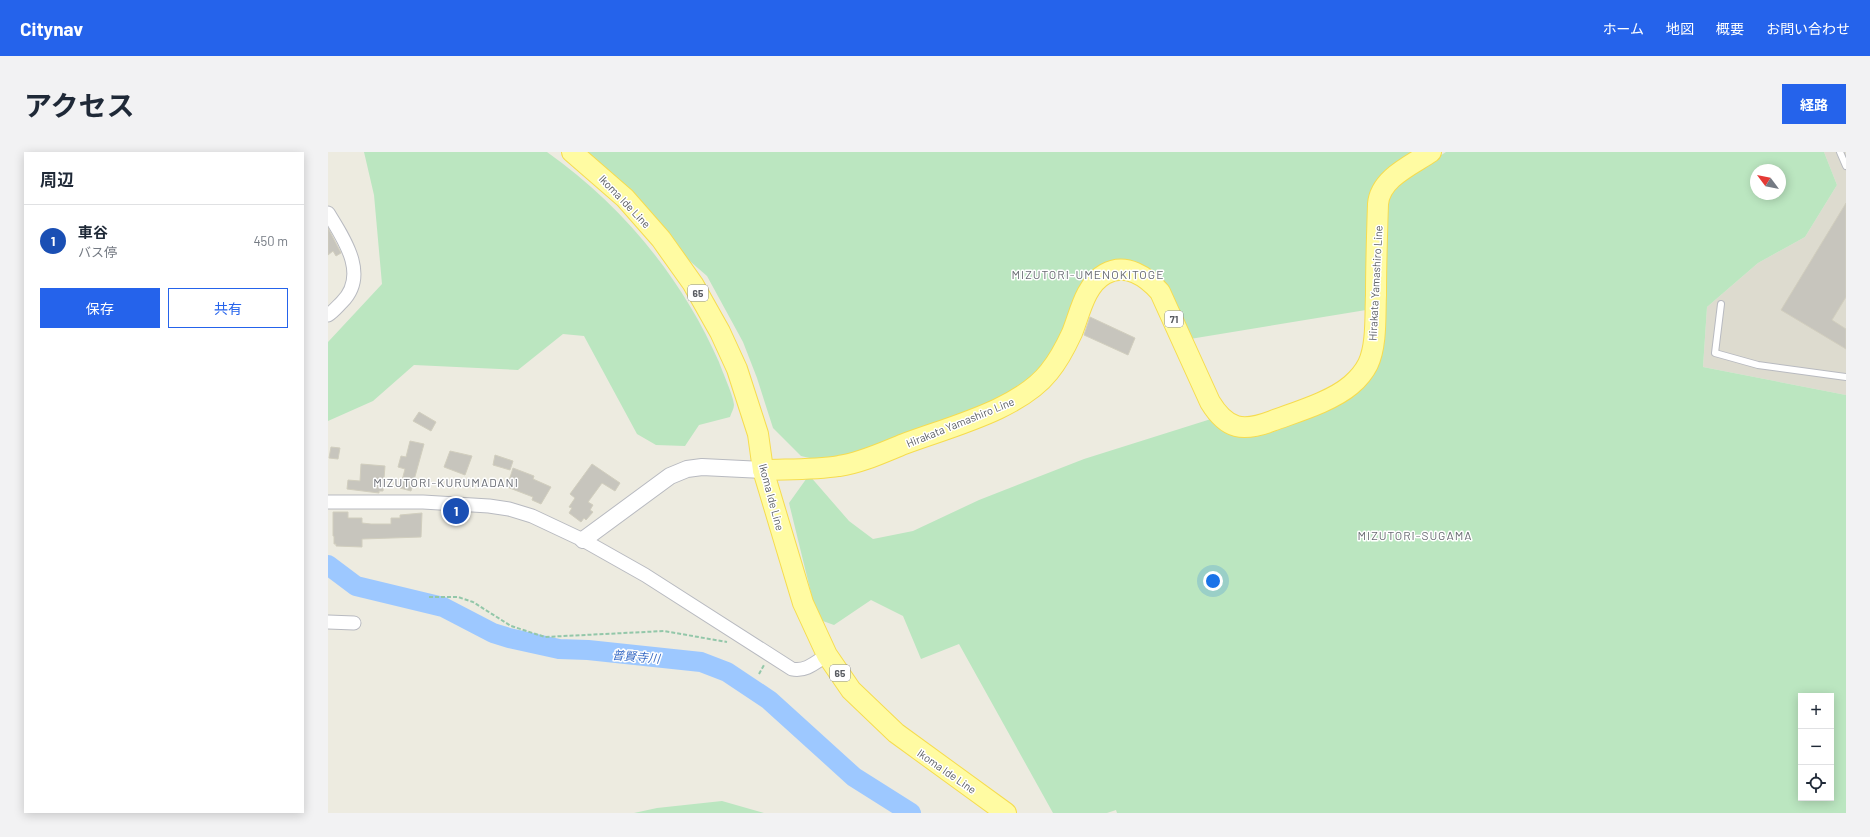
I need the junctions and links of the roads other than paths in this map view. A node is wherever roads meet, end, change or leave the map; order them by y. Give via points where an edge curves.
1 (572, 152) edge
2 (1431, 152) edge
3 (1840, 152) edge
4 (1846, 166) edge
5 (328, 213) edge
6 (1721, 304) dead end
7 (328, 315) edge
8 (1846, 377) edge
9 (763, 470) junction
10 (328, 502) edge
11 (583, 540) junction
12 (328, 622) edge
13 (354, 623) dead end
14 (827, 655) junction
15 (1006, 813) edge

1 - 9 main road, Ikoma Ide Line / 65 via 609,183 643,218 677,261 703,302 729,350 743,384 758,434
2 - 9 main road, Hirakata Yamashiro Line / 71 via 1388,182 1380,191 1375,331 1368,362 1357,379 1337,394 1255,428 1232,424 1222,418 1210,402 1160,292 1147,279 1133,272 1113,270 1101,276 1090,290 1071,335 1049,372 1034,388 1016,400 985,414 840,466
3 - 4 lane
5 - 7 street via 345,240 355,279 349,295
6 - 8 lane via 1715,354 1758,365
9 - 11 street via 702,467 682,472 665,480
9 - 14 main road, Ikoma Ide Line / 65 via 803,603
10 - 11 street via 423,502 510,509 532,516
11 - 14 street via 645,575 787,666 797,670 808,668
12 - 13 street
14 - 15 main road, Ikoma Ide Line / 65 via 851,690 896,733

